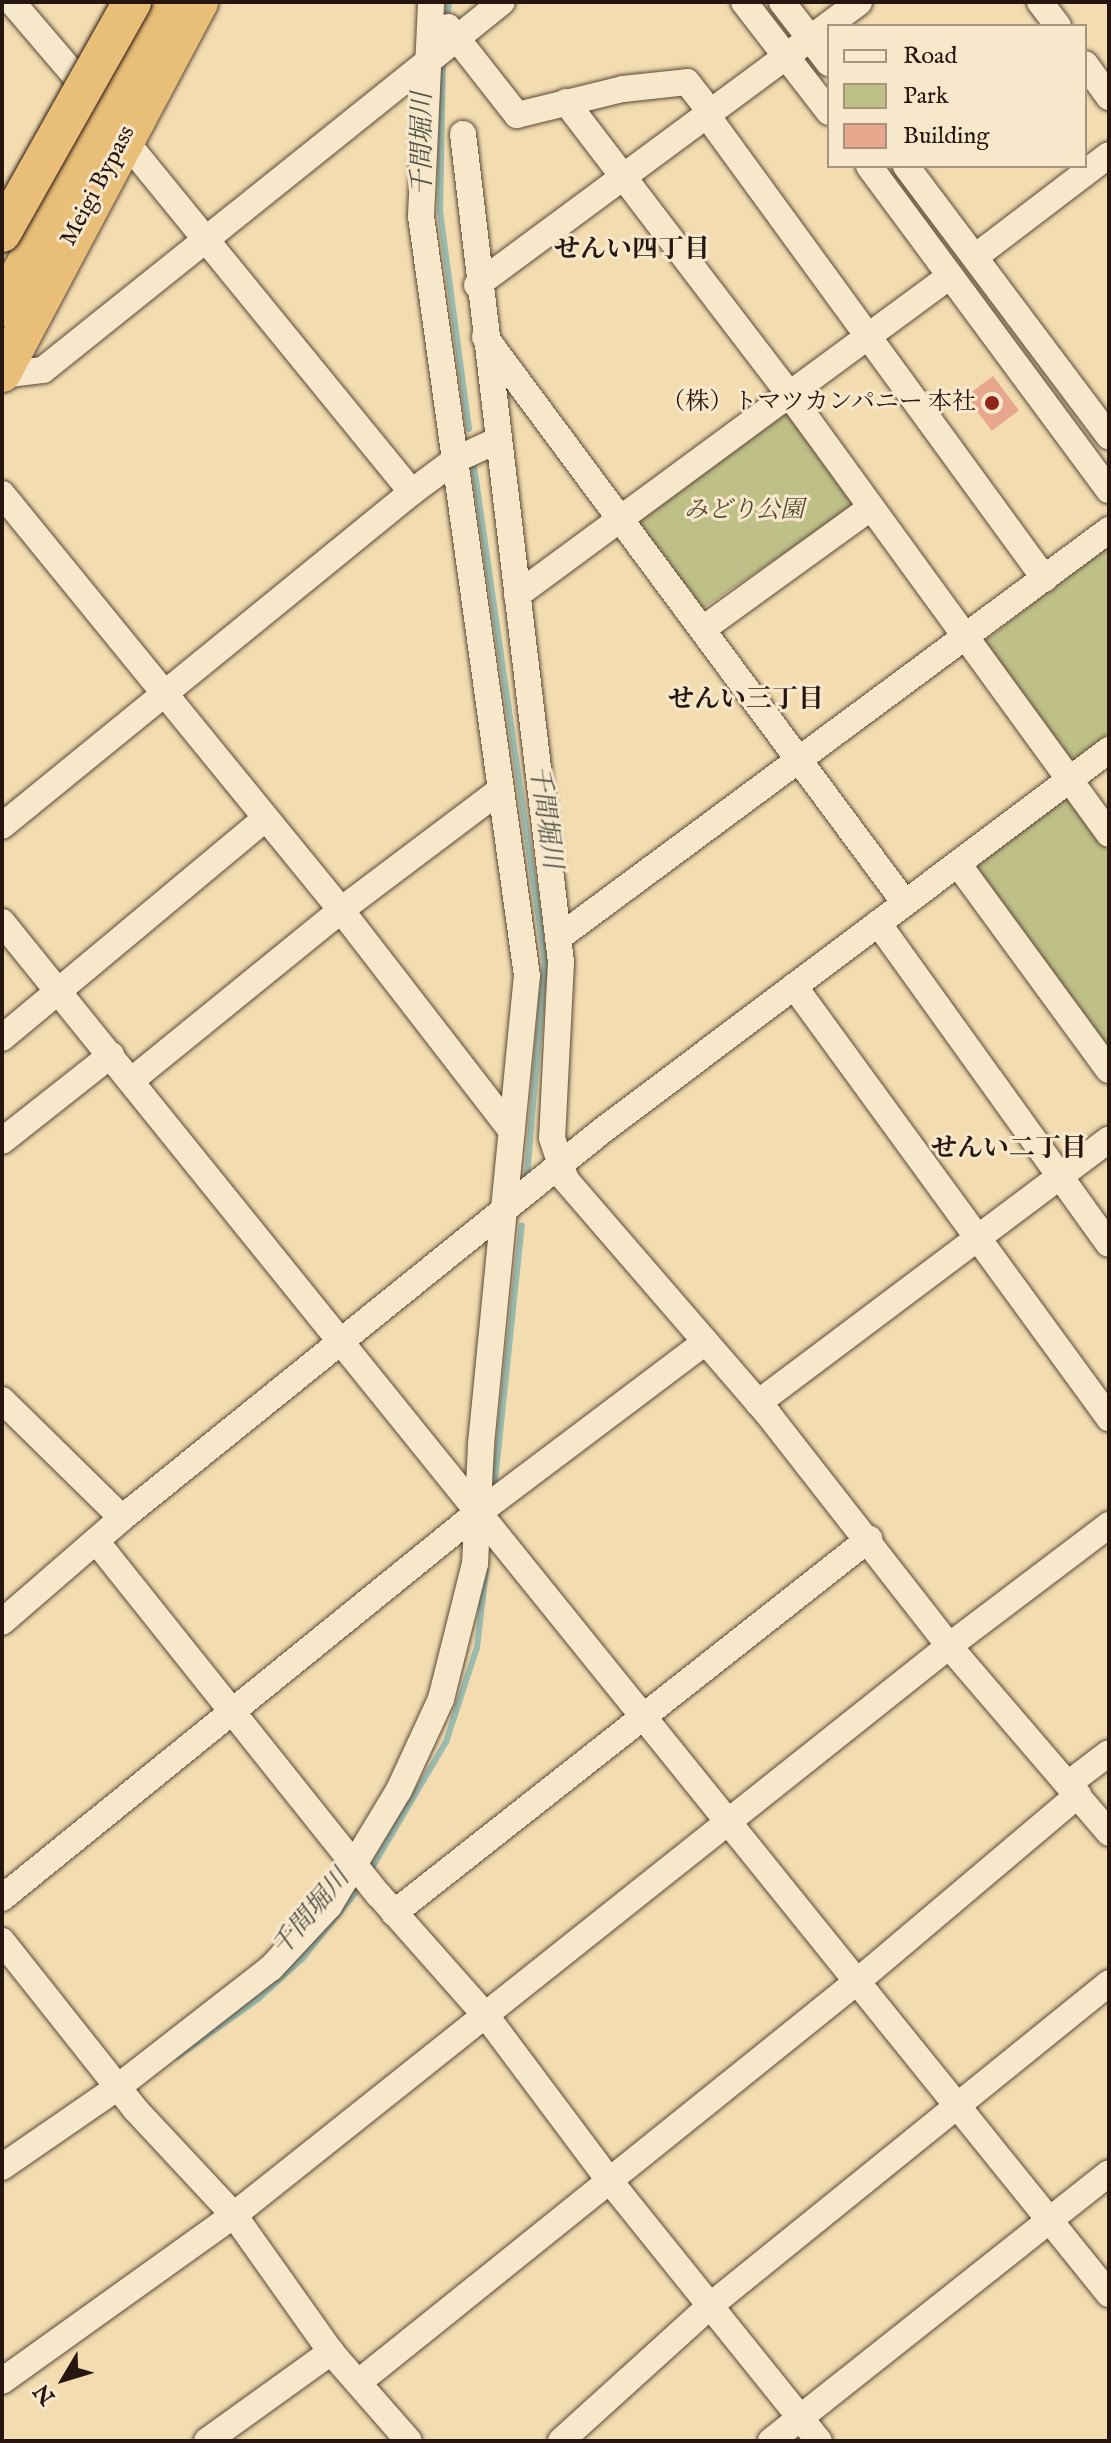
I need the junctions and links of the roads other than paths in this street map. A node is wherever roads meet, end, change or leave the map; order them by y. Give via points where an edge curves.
1 (12, 2) edge
2 (132, 2) edge
3 (139, 2) edge
4 (165, 2) edge
5 (199, 2) edge
6 (502, 2) edge
7 (744, 2) edge
8 (782, 2) edge
9 (859, 2) edge
10 (1040, 2) edge
11 (432, 5) edge
12 (827, 24) edge
13 (828, 24) edge
14 (1056, 24) edge
15 (809, 37) junction
16 (445, 48) junction
17 (786, 55) junction
18 (827, 60) edge
19 (1087, 67) edge
20 (89, 92) junction
21 (1109, 97) edge
22 (566, 102) junction
23 (827, 109) edge
24 (708, 112) junction
25 (463, 134) dead end
26 (123, 138) junction
27 (1109, 155) edge
28 (870, 168) edge
29 (908, 168) edge
30 (622, 176) junction
31 (2, 233) edge
32 (210, 239) junction
33 (2, 245) edge
34 (975, 257) junction
35 (950, 276) junction
36 (477, 285) junction
37 (2, 308) edge
38 (484, 335) junction
39 (870, 335) junction
40 (2, 374) edge
41 (789, 394) junction
42 (1109, 436) edge
43 (498, 440) junction
44 (455, 460) junction
45 (1109, 490) edge
46 (412, 492) junction
47 (2, 494) edge
48 (870, 508) junction
49 (620, 518) junction
50 (1109, 530) edge
51 (1045, 579) junction
52 (517, 595) junction
53 (703, 629) junction
54 (964, 639) junction
55 (162, 692) junction
56 (1109, 750) edge
57 (800, 759) junction
58 (1068, 780) junction
59 (499, 791) junction
60 (265, 819) junction
61 (2, 826) edge
62 (1109, 834) edge
63 (958, 864) junction
64 (905, 903) junction
65 (341, 910) junction
66 (2, 922) edge
67 (878, 923) junction
68 (558, 938) junction
69 (794, 986) junction
70 (59, 991) junction
71 (2, 1038) edge
72 (111, 1055) junction
73 (1109, 1070) edge
74 (132, 1080) junction
75 (512, 1131) junction
76 (1109, 1139) edge
77 (2, 1141) edge
78 (561, 1165) junction
79 (1059, 1177) junction
80 (504, 1213) junction
81 (978, 1238) junction
82 (1109, 1244) edge
83 (705, 1342) junction
84 (343, 1344) junction
85 (2, 1400) edge
86 (758, 1403) junction
87 (1109, 1418) edge
88 (478, 1514) junction
89 (122, 1518) junction
90 (1109, 1525) edge
91 (869, 1539) junction
92 (96, 1541) junction
93 (2, 1622) edge
94 (949, 1646) junction
95 (232, 1711) junction
96 (644, 1712) junction
97 (1109, 1753) edge
98 (1073, 1790) junction
99 (728, 1822) junction
100 (1109, 1833) edge
101 (357, 1867) junction
102 (2, 1898) edge
103 (387, 1904) junction
104 (2, 1941) edge
105 (859, 1980) junction
106 (1109, 1983) edge
107 (487, 2017) junction
108 (125, 2096) junction
109 (960, 2108) junction
110 (2, 2167) edge
111 (1109, 2173) edge
112 (609, 2180) junction
113 (234, 2215) junction
114 (1050, 2220) junction
115 (1109, 2294) edge
116 (711, 2305) junction
117 (331, 2352) junction
118 (2, 2381) edge
119 (359, 2382) junction
120 (800, 2417) junction
121 (207, 2441) edge
122 (409, 2441) edge
123 (561, 2441) edge
124 (771, 2441) edge
125 (819, 2441) edge

1 - 20 street
2 - 31 highway, bridge
3 - 20 highway
4 - 37 highway
5 - 26 highway, Meigi Bypass
6 - 16 street
7 - 17 street
8 - 15 street
9 - 13 street
10 - 14 street
11 - 16 street
11 - 16 street
12 - 15 street
15 - 17 street
15 - 18 street
16 - 22 street via 517,115
16 - 32 street
16 - 44 street via 421,216
17 - 23 street
17 - 24 street
19 - 21 street
20 - 33 highway
22 - 24 street via 687,82
22 - 30 street
24 - 30 street
24 - 39 street
25 - 36 street
26 - 32 street
26 - 40 highway, Meigi Bypass
27 - 34 street
28 - 35 street
29 - 34 street
30 - 36 street
30 - 41 street
32 - 40 street via 43,370
32 - 46 street
34 - 42 street
35 - 39 street
35 - 45 street
36 - 38 street
38 - 43 street
38 - 49 street
39 - 41 street
39 - 51 street
41 - 48 street
41 - 49 street
43 - 44 street
43 - 52 street
44 - 46 street
44 - 59 street
46 - 55 street
47 - 55 street
48 - 53 street
48 - 54 street
49 - 52 street
49 - 53 street
50 - 51 street
51 - 54 street
52 - 68 street
53 - 57 street
54 - 57 street
54 - 58 street
55 - 60 street
55 - 61 street
56 - 58 street
57 - 64 street
57 - 68 street
58 - 62 street
58 - 63 street
59 - 65 street
59 - 75 street via 527,976
60 - 65 street
60 - 70 street
63 - 64 street
63 - 73 street
64 - 67 street
65 - 74 street
65 - 75 street
66 - 70 street
67 - 69 street
67 - 79 street
68 - 78 street via 552,1138
69 - 78 street
69 - 81 street
70 - 71 street
70 - 72 street
72 - 74 street
72 - 77 street
74 - 84 street
75 - 80 street
76 - 79 street
78 - 80 street
78 - 83 street via 566,1180
79 - 81 street
79 - 82 street
80 - 84 street
80 - 88 street
81 - 86 street
81 - 87 street
83 - 86 street
83 - 88 street
84 - 88 street via 462,1487
84 - 89 street
85 - 89 street
86 - 91 street
88 - 95 street
88 - 96 street
88 - 101 street via 475,1564 441,1699
89 - 92 street
90 - 94 street
91 - 94 street
91 - 96 street
92 - 93 street
92 - 95 street
94 - 98 street
94 - 99 street
95 - 101 street
95 - 102 street
96 - 99 street
96 - 103 street
97 - 98 street
98 - 100 street
98 - 105 street
99 - 105 street
99 - 107 street
101 - 103 street
101 - 108 street via 300,1942
103 - 107 street
104 - 108 street
105 - 109 street
105 - 112 street
106 - 109 street
107 - 112 street
107 - 113 street
108 - 110 street
108 - 113 street
109 - 114 street
109 - 116 street
111 - 114 street
112 - 116 street
112 - 119 street
113 - 117 street
113 - 118 street
114 - 115 street
114 - 120 street
116 - 120 street
116 - 123 street
117 - 119 street
117 - 121 street
119 - 122 street
120 - 124 street
120 - 125 street

